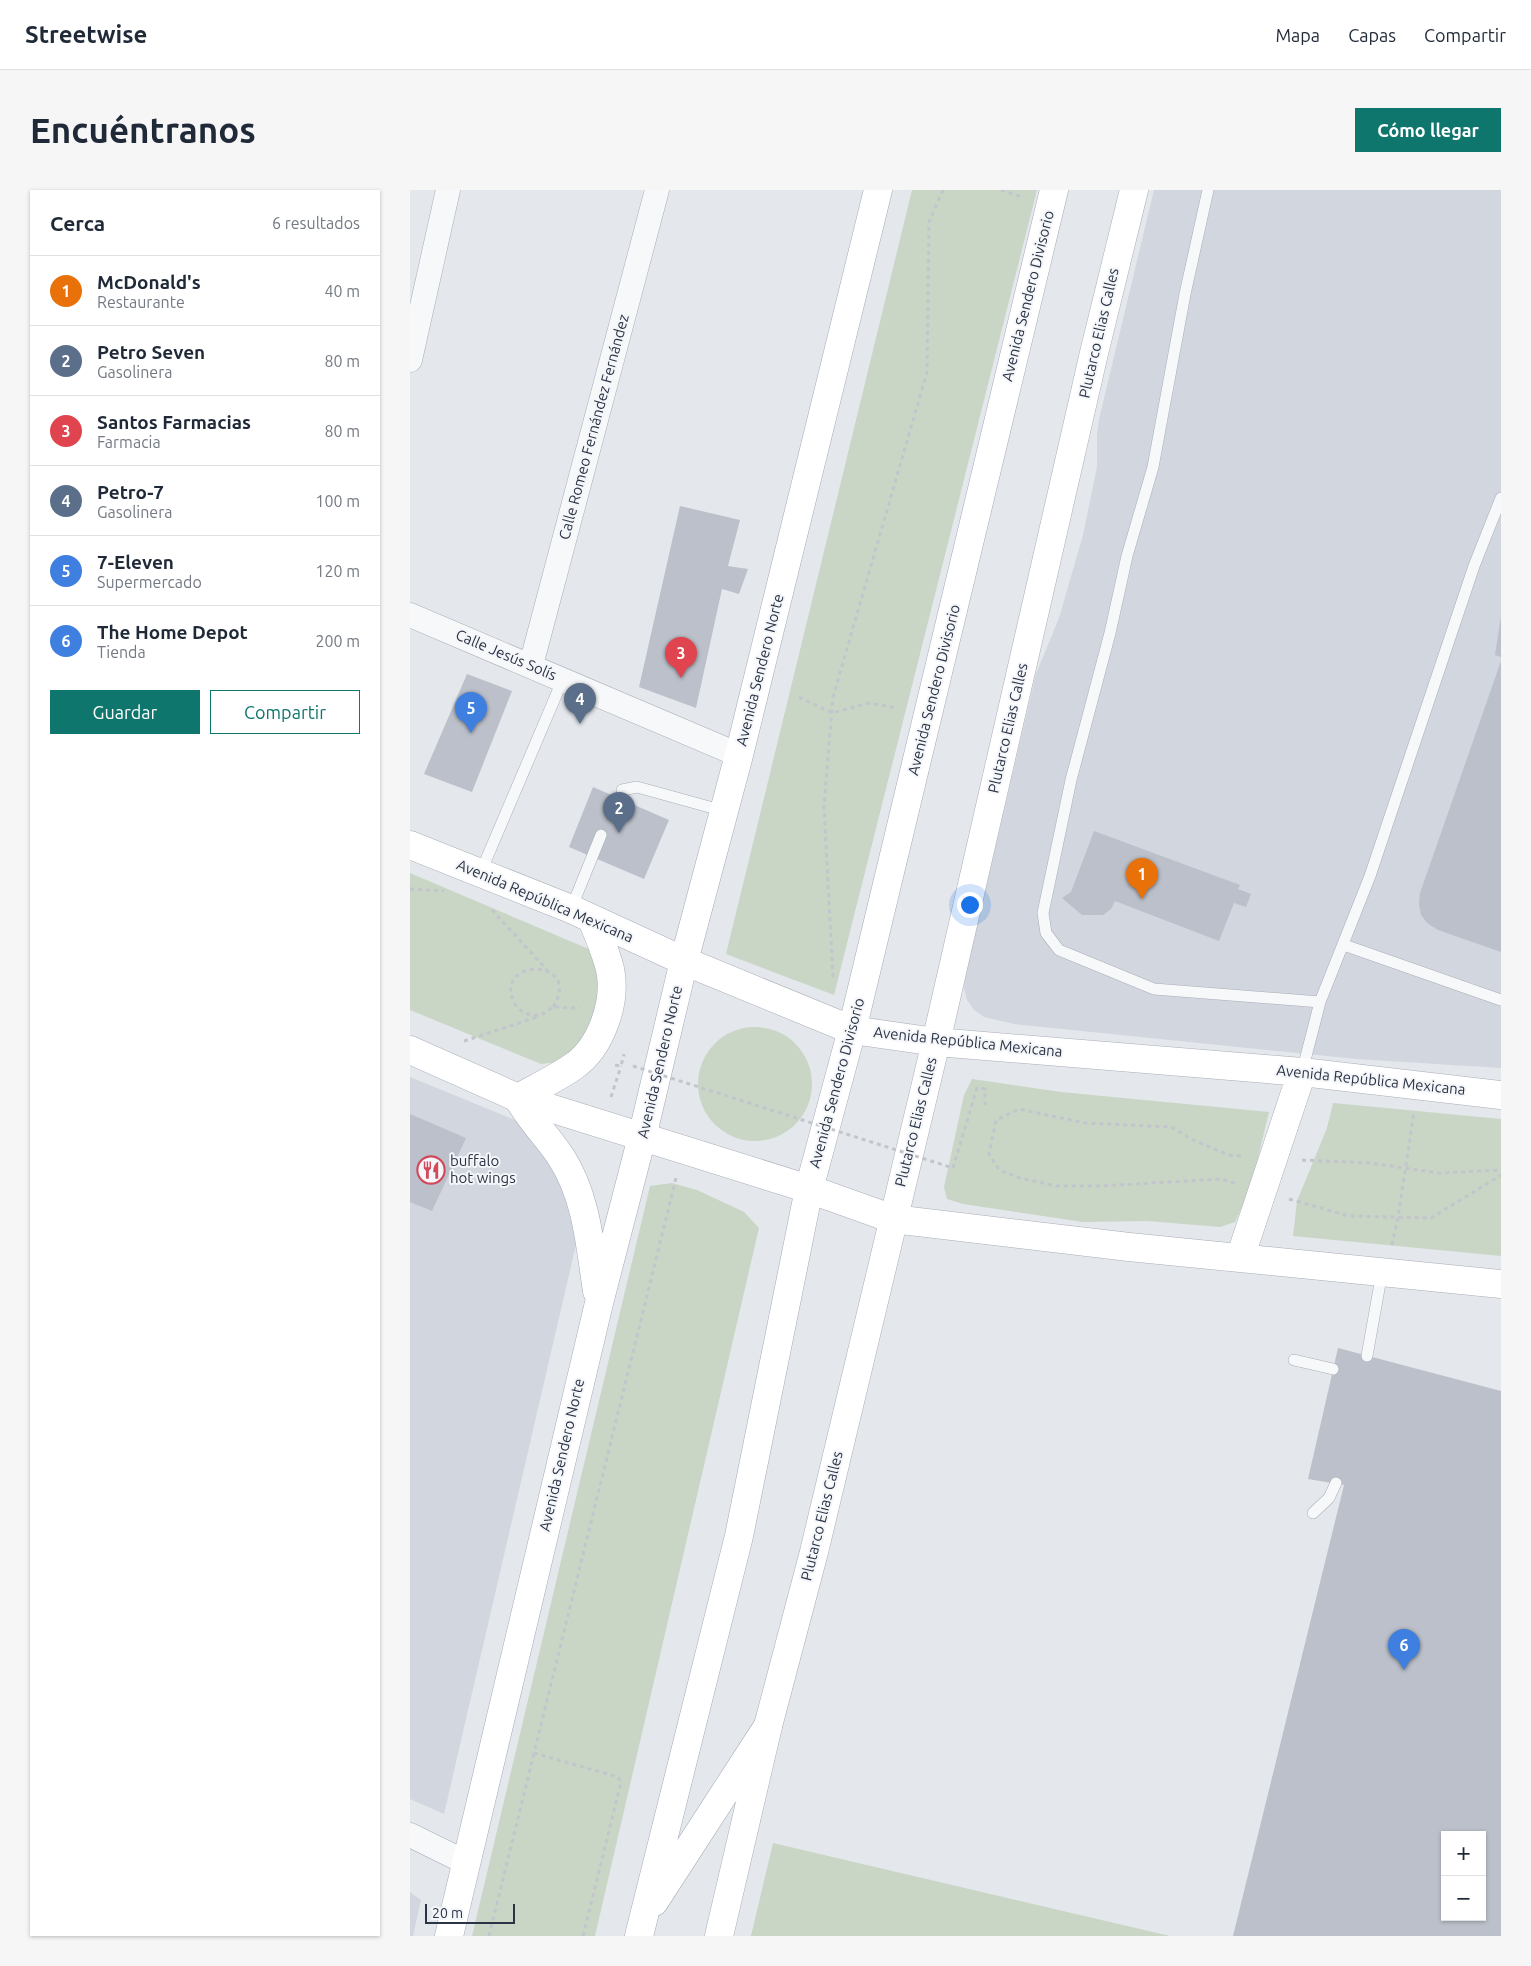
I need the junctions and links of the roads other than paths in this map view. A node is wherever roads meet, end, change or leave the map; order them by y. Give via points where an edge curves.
1 (448, 190) edge
2 (656, 190) edge
3 (878, 190) edge
4 (1134, 190) edge
5 (1208, 190) edge
6 (1042, 194) edge
7 (410, 360) edge
8 (1501, 498) edge
9 (410, 615) edge
10 (531, 665) junction
11 (563, 679) junction
12 (739, 755) junction
13 (622, 790) dead end
14 (724, 811) junction
15 (601, 835) dead end
16 (410, 844) edge
17 (480, 874) junction
18 (581, 914) junction
19 (1344, 945) junction
20 (684, 961) junction
21 (1501, 1000) edge
22 (1320, 1002) junction
23 (852, 1030) junction
24 (936, 1042) junction
25 (410, 1050) edge
26 (1302, 1072) junction
27 (1501, 1095) edge
28 (518, 1098) junction
29 (642, 1137) junction
30 (809, 1189) junction
31 (893, 1219) junction
32 (1240, 1258) junction
33 (1386, 1262) junction
34 (1501, 1284) edge
35 (599, 1303) junction
36 (1366, 1356) dead end
37 (1294, 1360) dead end
38 (1333, 1369) dead end
39 (1336, 1484) dead end
40 (1313, 1514) dead end
41 (768, 1726) junction
42 (410, 1835) edge
43 (467, 1863) junction
44 (641, 1928) edge
45 (449, 1936) edge
46 (718, 1936) edge

1 - 7 street
2 - 10 street, Calle Romeo Fernández Fernández
3 - 12 main road, Avenida Sendero Norte
4 - 24 main road, Plutarco Elias Calles
5 - 22 lane via 1153,467 1127,556 1071,780 1043,913 1046,934 1059,950 1154,989
6 - 23 main road, Avenida Sendero Divisorio
8 - 19 lane via 1474,566
9 - 10 street, Calle Jesús Solís
10 - 11 street, Calle Jesús Solís
11 - 12 street, Calle Jesús Solís
11 - 17 lane
12 - 14 main road, Avenida Sendero Norte
13 - 14 lane via 637,787
14 - 20 main road, Avenida Sendero Norte
15 - 18 lane
16 - 17 main road, Avenida República Mexicana
17 - 18 main road, Avenida República Mexicana
18 - 20 main road, Avenida República Mexicana
18 - 28 main road via 610,970 611,990 600,1033 589,1053 574,1066
19 - 21 lane
19 - 22 lane
20 - 23 main road, Avenida República Mexicana
20 - 29 main road, Avenida Sendero Norte
22 - 26 lane
23 - 24 main road, Avenida República Mexicana
23 - 30 main road, Avenida Sendero Divisorio
24 - 26 main road, Avenida República Mexicana
24 - 31 main road, Plutarco Elias Calles
25 - 28 main road
26 - 27 main road, Avenida República Mexicana
26 - 32 main road
28 - 29 main road
28 - 35 main road via 572,1176 584,1207
29 - 30 main road
29 - 35 main road, Avenida Sendero Norte
30 - 31 main road
30 - 44 main road via 739,1536
31 - 32 main road
31 - 41 main road, Plutarco Elias Calles via 814,1552
32 - 33 main road
33 - 34 main road
33 - 36 lane
35 - 43 main road, Avenida Sendero Norte
37 - 38 lane
39 - 40 lane via 1329,1498
41 - 44 main road
41 - 46 main road, Plutarco Elias Calles
42 - 43 street
43 - 45 main road, Avenida Sendero Norte

